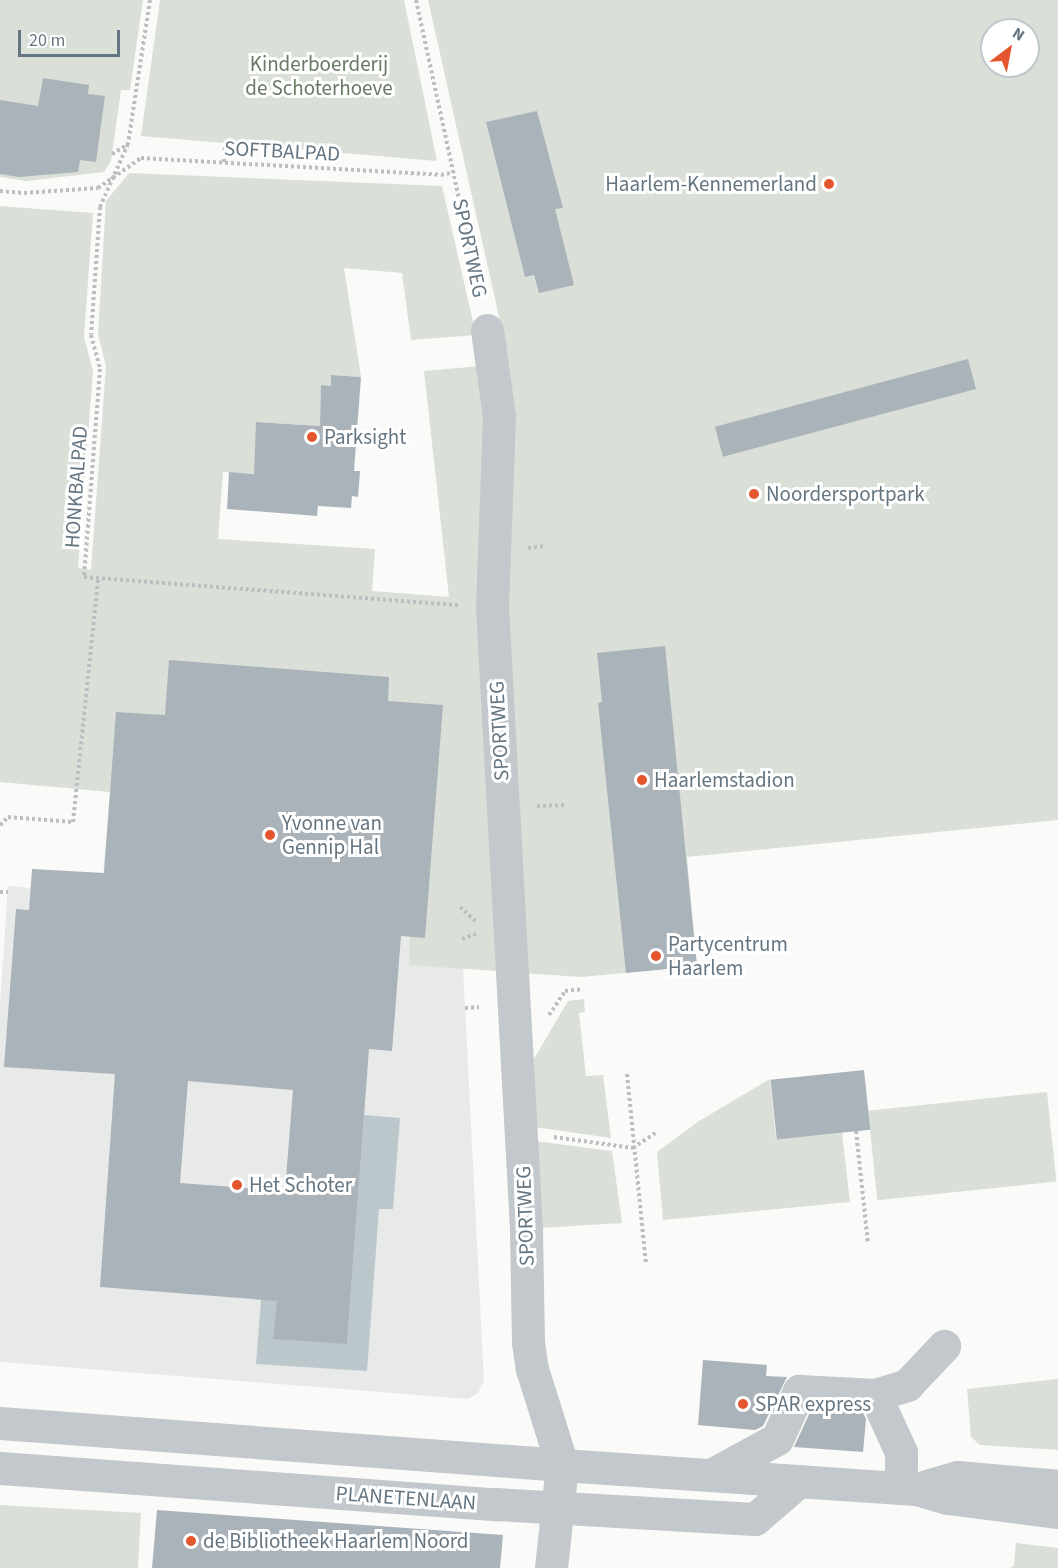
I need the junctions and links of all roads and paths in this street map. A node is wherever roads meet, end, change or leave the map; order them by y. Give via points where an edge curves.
1 (150, 0) edge
2 (416, 0) edge
3 (225, 143) dead end
4 (128, 144) junction
5 (112, 154) dead end
6 (224, 162) junction
7 (454, 172) junction
8 (113, 177) junction
9 (0, 190) edge
10 (488, 330) joint
11 (98, 579) junction
12 (492, 607) junction
13 (0, 825) edge
14 (0, 892) edge
15 (8, 892) dead end
16 (627, 1074) dead end
17 (856, 1131) dead end
18 (521, 1133) junction
19 (656, 1133) dead end
20 (633, 1148) junction
21 (868, 1243) dead end
22 (646, 1264) dead end
23 (944, 1346) dead end
24 (875, 1395) junction
25 (0, 1423) edge
26 (562, 1465) junction
27 (0, 1468) edge
28 (711, 1475) junction
29 (799, 1481) junction
30 (1058, 1486) edge
31 (909, 1488) junction
32 (556, 1507) junction
33 (1058, 1512) edge
34 (551, 1568) edge

1 - 4 path, HONKBALPAD
2 - 7 path, SPORTWEG
3 - 6 path
4 - 5 path
4 - 8 path, HONKBALPAD
6 - 7 path, SOFTBALPAD via 441,175
6 - 8 path, SOFTBALPAD via 141,158
7 - 10 path, SPORTWEG
8 - 9 path, SOFTBALPAD via 98,188 24,193
8 - 11 path, HONKBALPAD via 100,207 91,335 100,369 84,577
10 - 12 street, SPORTWEG via 499,416
11 - 12 path
11 - 13 path via 73,822 8,817
12 - 18 street, SPORTWEG
14 - 15 path
16 - 20 path
17 - 21 path
18 - 20 path
18 - 26 street, SPORTWEG via 528,1342 532,1369
19 - 20 path
20 - 22 path
23 - 24 street via 907,1384
24 - 28 street via 799,1391 777,1439
24 - 31 street via 901,1452
25 - 26 street, PLANETENLAAN
26 - 28 street, PLANETENLAAN
26 - 32 street
27 - 32 street, PLANETENLAAN
28 - 29 street, PLANETENLAAN
29 - 31 street, PLANETENLAAN
29 - 32 street, PLANETENLAAN via 755,1519
30 - 31 street, PLANETENLAAN via 958,1477
31 - 33 street, PLANETENLAAN via 947,1498
32 - 34 street

